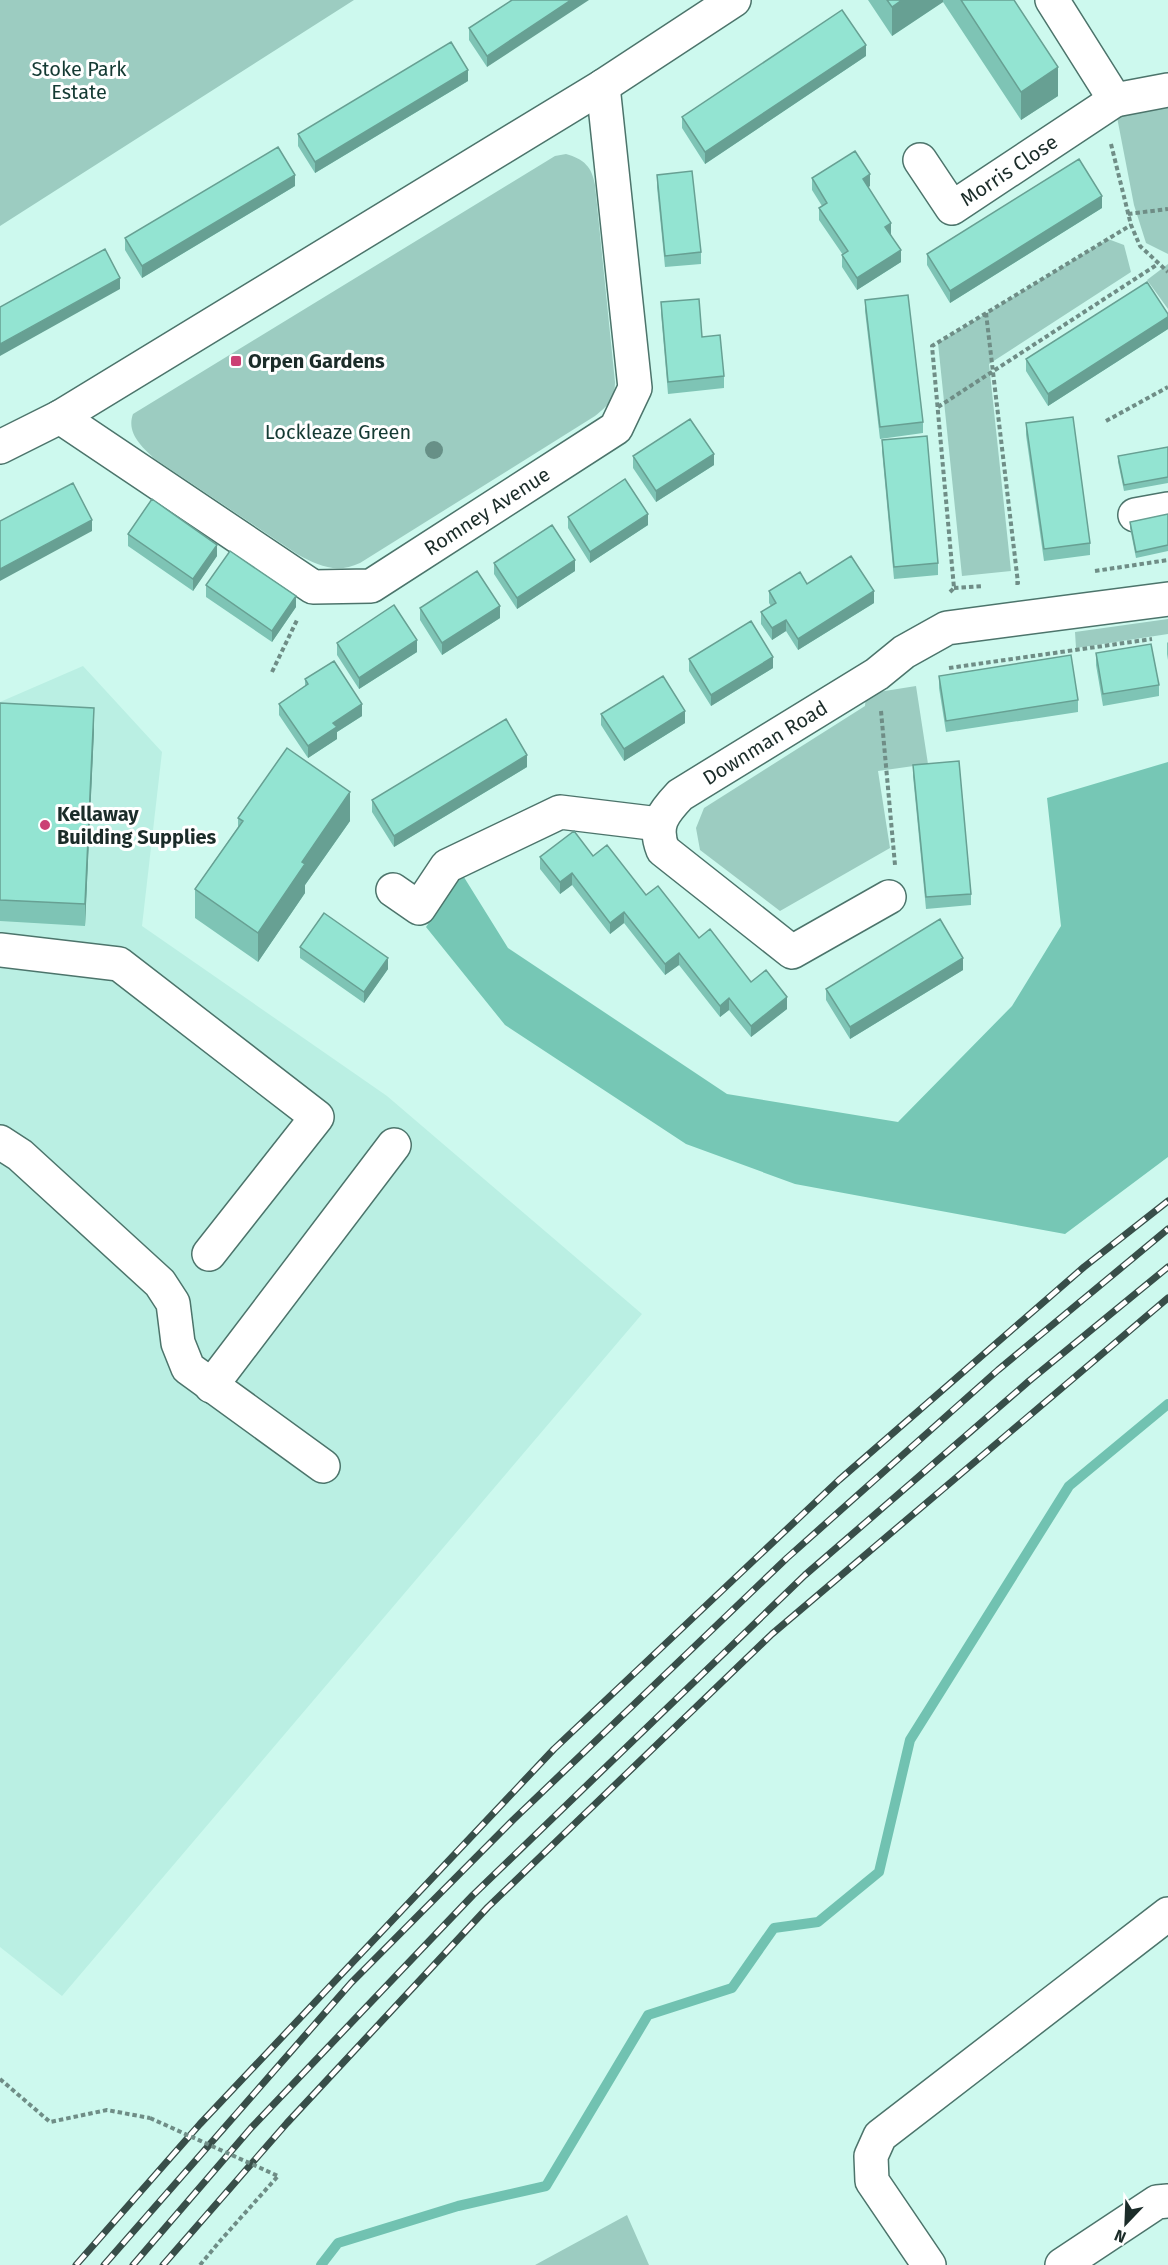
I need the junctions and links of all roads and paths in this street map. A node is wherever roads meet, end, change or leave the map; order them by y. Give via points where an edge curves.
1 (734, 0) edge
2 (1052, 0) edge
3 (603, 86) junction
4 (1168, 90) edge
5 (1108, 104) junction
6 (920, 160) dead end
7 (1168, 208) edge
8 (1128, 214) junction
9 (1131, 225) junction
10 (1158, 264) junction
11 (1168, 272) edge
12 (987, 312) junction
13 (994, 371) junction
14 (1168, 387) edge
15 (938, 407) junction
16 (60, 417) junction
17 (1106, 421) dead end
18 (0, 447) edge
19 (1168, 509) edge
20 (1135, 514) dead end
21 (1007, 584) dead end
22 (986, 585) dead end
23 (313, 587) junction
24 (954, 588) junction
25 (946, 596) dead end
26 (1168, 598) edge
27 (1157, 638) dead end
28 (939, 670) dead end
29 (272, 672) dead end
30 (877, 674) junction
31 (659, 824) junction
32 (892, 884) joint
33 (393, 890) dead end
34 (0, 950) edge
35 (0, 1142) edge
36 (394, 1146) dead end
37 (209, 1254) dead end
38 (211, 1386) junction
39 (323, 1466) dead end
40 (1168, 1914) edge
41 (0, 2079) edge
42 (1168, 2200) edge
43 (200, 2265) edge
44 (929, 2265) edge
45 (1062, 2265) edge

1 - 3 street
2 - 5 street
3 - 16 street
3 - 23 street, Romney Avenue via 635,388 616,428 371,586
4 - 5 street
5 - 6 street, Morris Close via 952,208
5 - 8 path
7 - 8 path
8 - 9 path
9 - 10 path via 1140,246
9 - 12 path
10 - 11 path
10 - 13 path
12 - 13 path
12 - 15 path via 932,346
13 - 15 path
13 - 21 path via 1018,583
14 - 17 path
15 - 24 path
16 - 18 street
16 - 23 street
19 - 20 street
22 - 24 path
23 - 29 path
24 - 25 path
26 - 30 street, Downman Road via 947,628 904,652
27 - 28 path
30 - 31 street, Downman Road via 680,795
30 - 32 path
31 - 32 street via 658,838 663,850 792,952
31 - 33 street via 560,812 447,866 419,908
34 - 37 street via 119,964 317,1117
35 - 38 street via 20,1155 160,1282 174,1303 178,1343 188,1368
36 - 38 street
38 - 39 street
40 - 44 street via 880,2136 871,2156 872,2181
41 - 43 path, bridge via 50,2122 107,2110 150,2118 278,2176
42 - 45 street via 1157,2202

